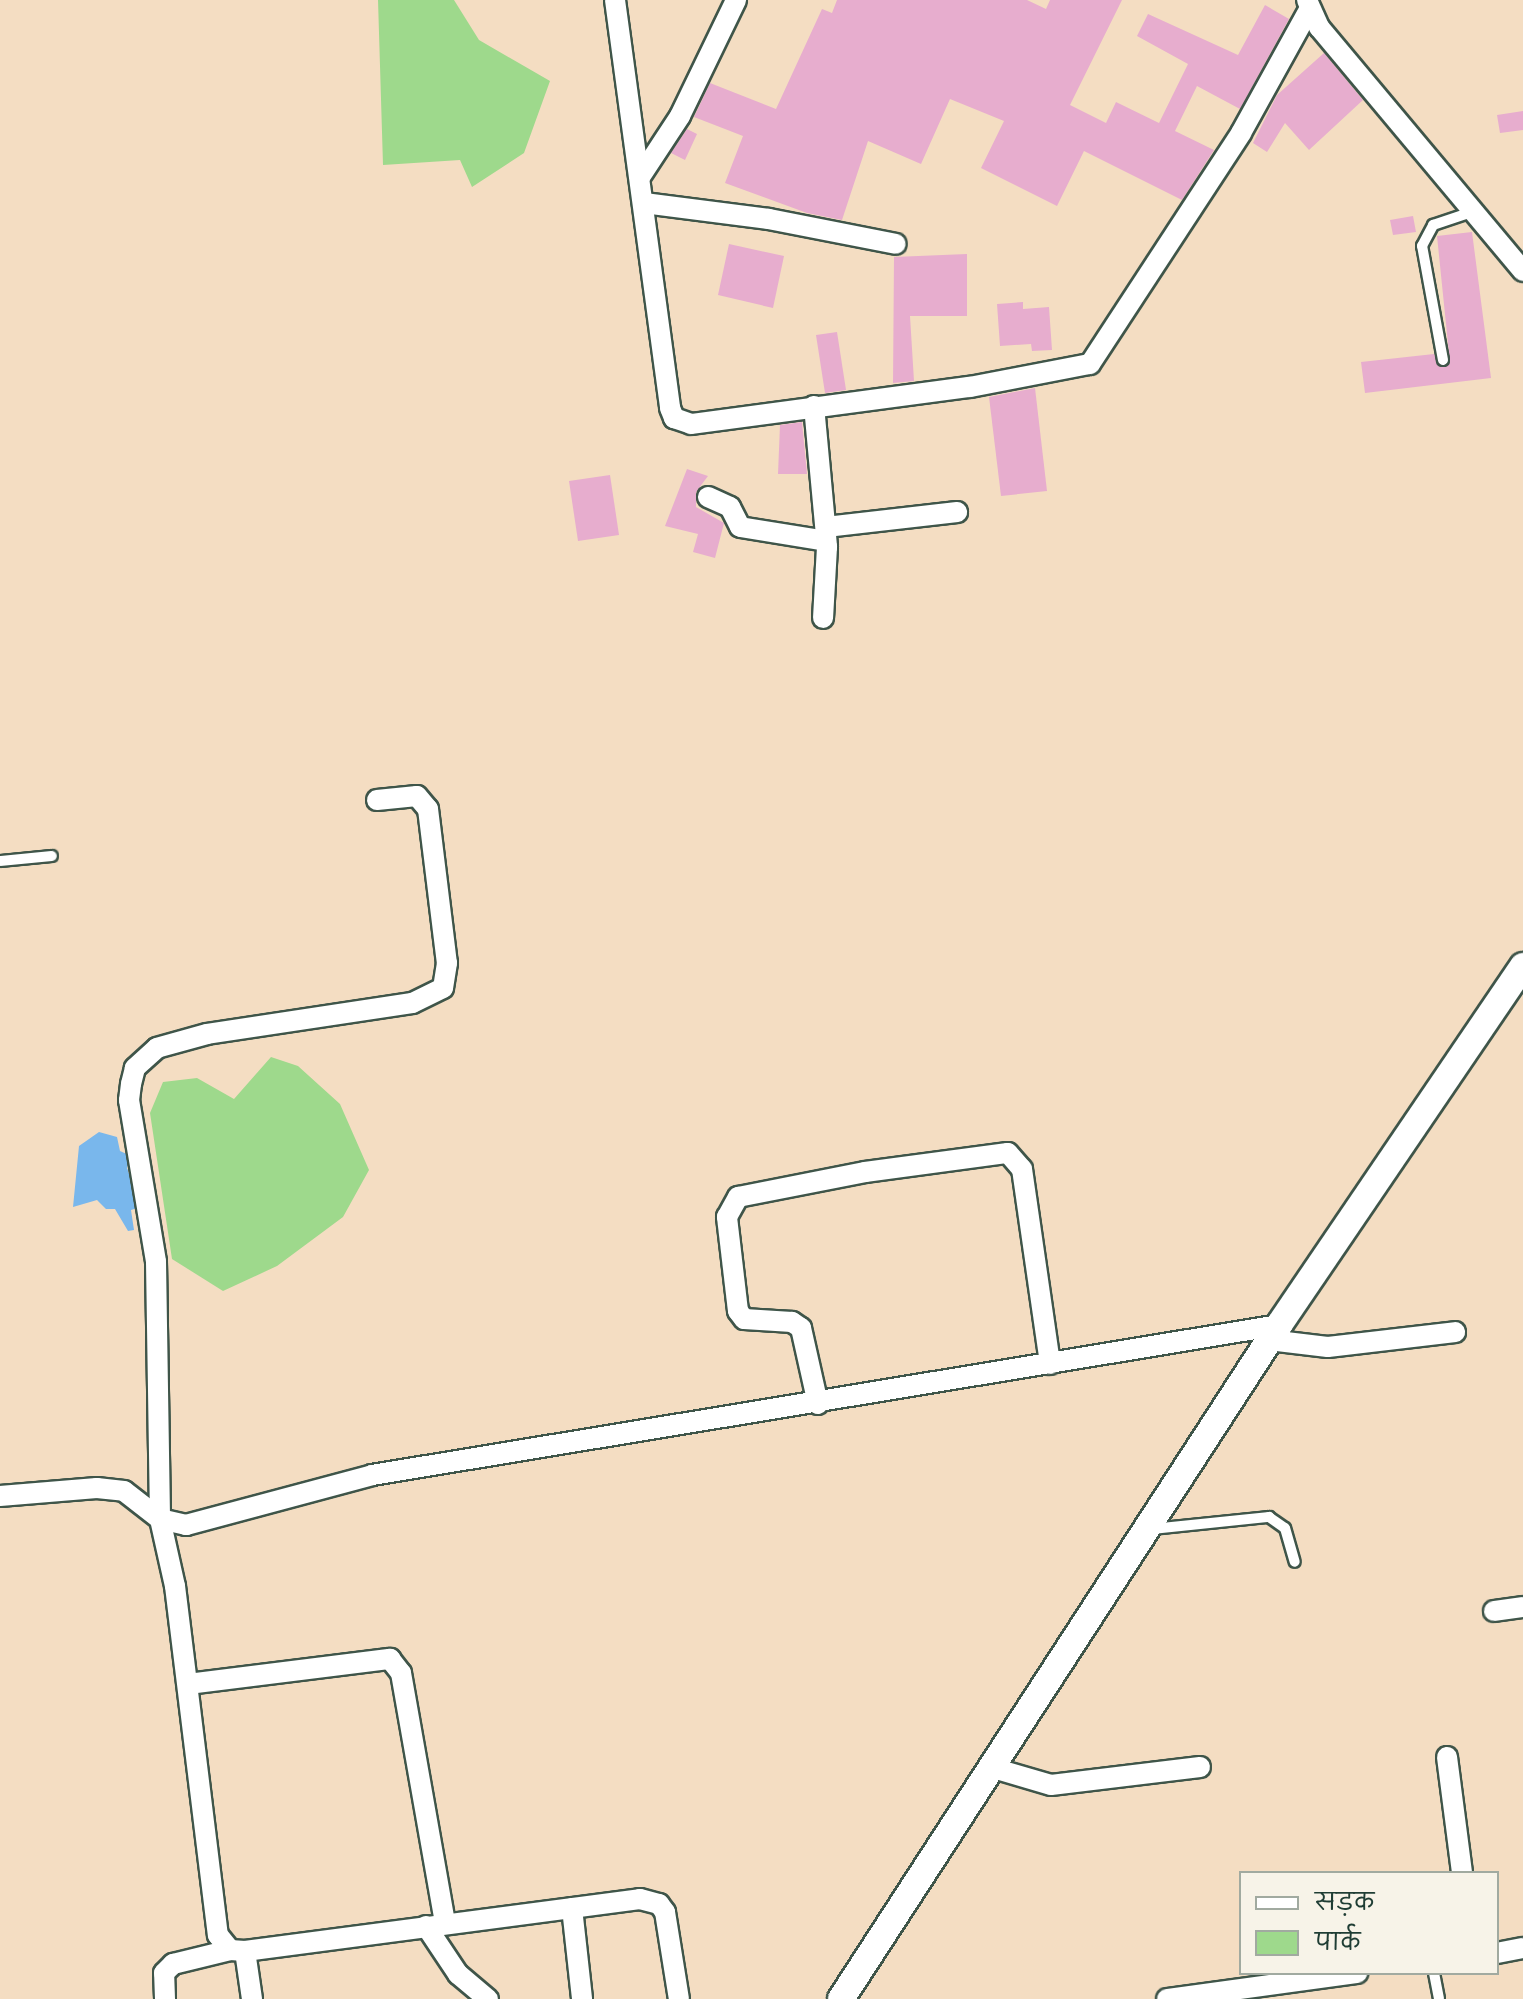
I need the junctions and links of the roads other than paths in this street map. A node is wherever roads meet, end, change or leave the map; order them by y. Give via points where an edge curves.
1 (615, 0) edge
2 (736, 0) edge
3 (1308, 5) edge
4 (640, 177) junction
5 (644, 203) junction
6 (1475, 211) junction
7 (896, 244) dead end
8 (1523, 271) edge
9 (1443, 360) dead end
10 (814, 406) junction
11 (708, 497) dead end
12 (957, 512) dead end
13 (826, 534) junction
14 (823, 618) dead end
15 (377, 800) dead end
16 (52, 856) dead end
17 (0, 861) edge
18 (1523, 966) edge
19 (1455, 1332) dead end
20 (1274, 1333) junction
21 (1050, 1364) junction
22 (818, 1404) junction
23 (0, 1496) edge
24 (160, 1519) junction
25 (1146, 1529) junction
26 (1295, 1562) dead end
27 (1523, 1607) edge
28 (1494, 1611) dead end
29 (188, 1684) junction
30 (1447, 1757) dead end
31 (1200, 1767) dead end
32 (993, 1768) junction
33 (1462, 1871) edge
34 (572, 1908) junction
35 (436, 1924) junction
36 (1523, 1948) edge
37 (238, 1951) junction
38 (1499, 1953) edge
39 (1342, 1975) edge
40 (1434, 1975) edge
41 (165, 1999) edge
42 (252, 1999) edge
43 (488, 1999) edge
44 (582, 1999) edge
45 (679, 1999) edge
46 (841, 1999) edge
47 (1167, 1999) edge
48 (1439, 1999) edge

1 - 4 street
2 - 4 street via 680,116
3 - 6 street
3 - 10 street via 1233,147 1090,364 970,387
4 - 5 street
5 - 7 street via 769,219
5 - 10 street via 674,418 691,424
6 - 8 street
6 - 9 lane via 1433,225 1422,246
10 - 13 street
11 - 13 street via 730,507 740,527
12 - 13 street
13 - 14 street
15 - 24 street via 417,796 428,809 447,963 437,995 207,1034 157,1048 135,1068 129,1100 156,1262
16 - 17 lane
18 - 20 street
19 - 20 street via 1328,1347
20 - 21 street
20 - 25 street
21 - 22 street
21 - 22 street via 1022,1169 1008,1153 865,1172 738,1197 727,1217 738,1311 744,1319 792,1322 801,1328
22 - 24 street via 372,1475 186,1525
23 - 24 street via 97,1488 124,1491
24 - 29 street
25 - 26 lane via 1269,1517 1285,1528
25 - 32 street
27 - 28 street
29 - 35 street via 390,1659 401,1673
29 - 37 street via 218,1935
30 - 33 street
31 - 32 street via 1051,1785
32 - 46 street
34 - 35 street
34 - 44 street
34 - 45 street via 640,1899 659,1904 665,1912
35 - 37 street
35 - 43 street via 458,1974
36 - 38 street
37 - 41 street via 173,1964 164,1973
37 - 42 street
39 - 47 street
40 - 48 lane

